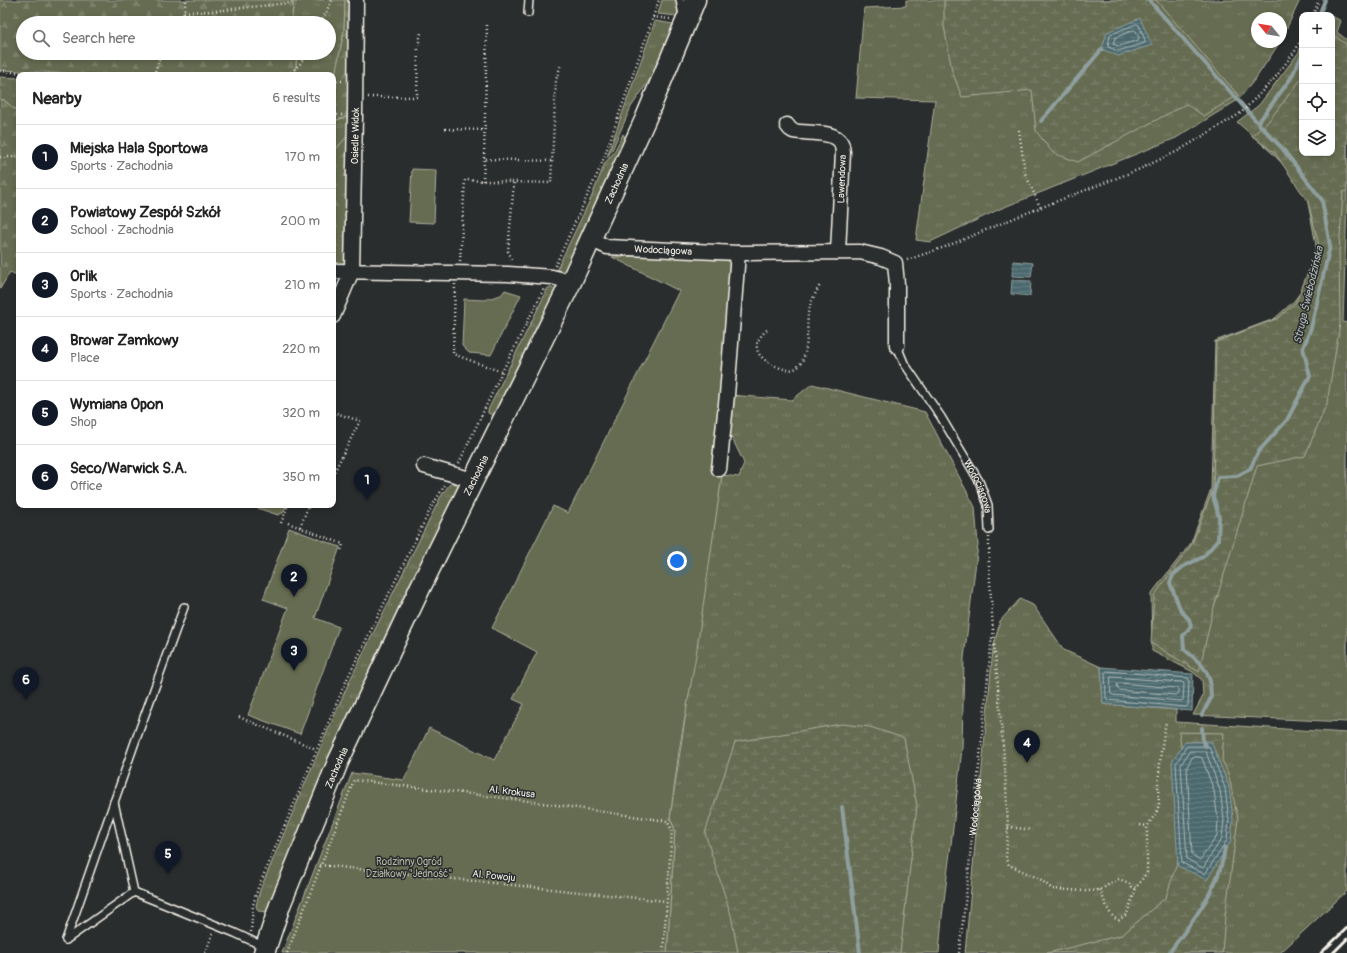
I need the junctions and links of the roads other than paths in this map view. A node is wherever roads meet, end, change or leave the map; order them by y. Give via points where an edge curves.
1 (356, 0) edge
2 (529, 0) edge
3 (680, 0) edge
4 (695, 0) edge
5 (528, 13) dead end
6 (680, 22) junction
7 (787, 125) dead end
8 (590, 239) junction
9 (838, 252) junction
10 (738, 253) junction
11 (336, 271) edge
12 (352, 272) junction
13 (571, 282) junction
14 (336, 309) edge
15 (897, 346) joint
16 (424, 466) dead end
17 (719, 469) dead end
18 (473, 480) junction
19 (989, 530) road end
20 (184, 607) dead end
21 (114, 802) junction
22 (134, 892) junction
23 (259, 947) edge

1 - 12 street, Osiedle Widok
2 - 5 lane
3 - 6 lane
4 - 6 street, Zachodnia
6 - 8 street, Zachodnia via 645,120
7 - 9 street, Lawendowa via 793,131 832,136 842,144
8 - 10 street, Wodociągowa via 607,247
8 - 13 street, Zachodnia
9 - 10 street, Wodociągowa
9 - 15 street, Wodociągowa via 860,252 895,263 898,284
10 - 17 street
11 - 12 street
12 - 13 street via 508,274 552,277
12 - 14 street, Osiedle Widok
13 - 18 street, Zachodnia
15 - 19 lane, Wodociągowa via 904,364 941,417 980,481 988,505
16 - 18 street
18 - 23 street, Zachodnia via 338,762 280,905
20 - 21 lane
21 - 22 lane
21 - 22 lane via 66,940
22 - 23 lane via 216,925

